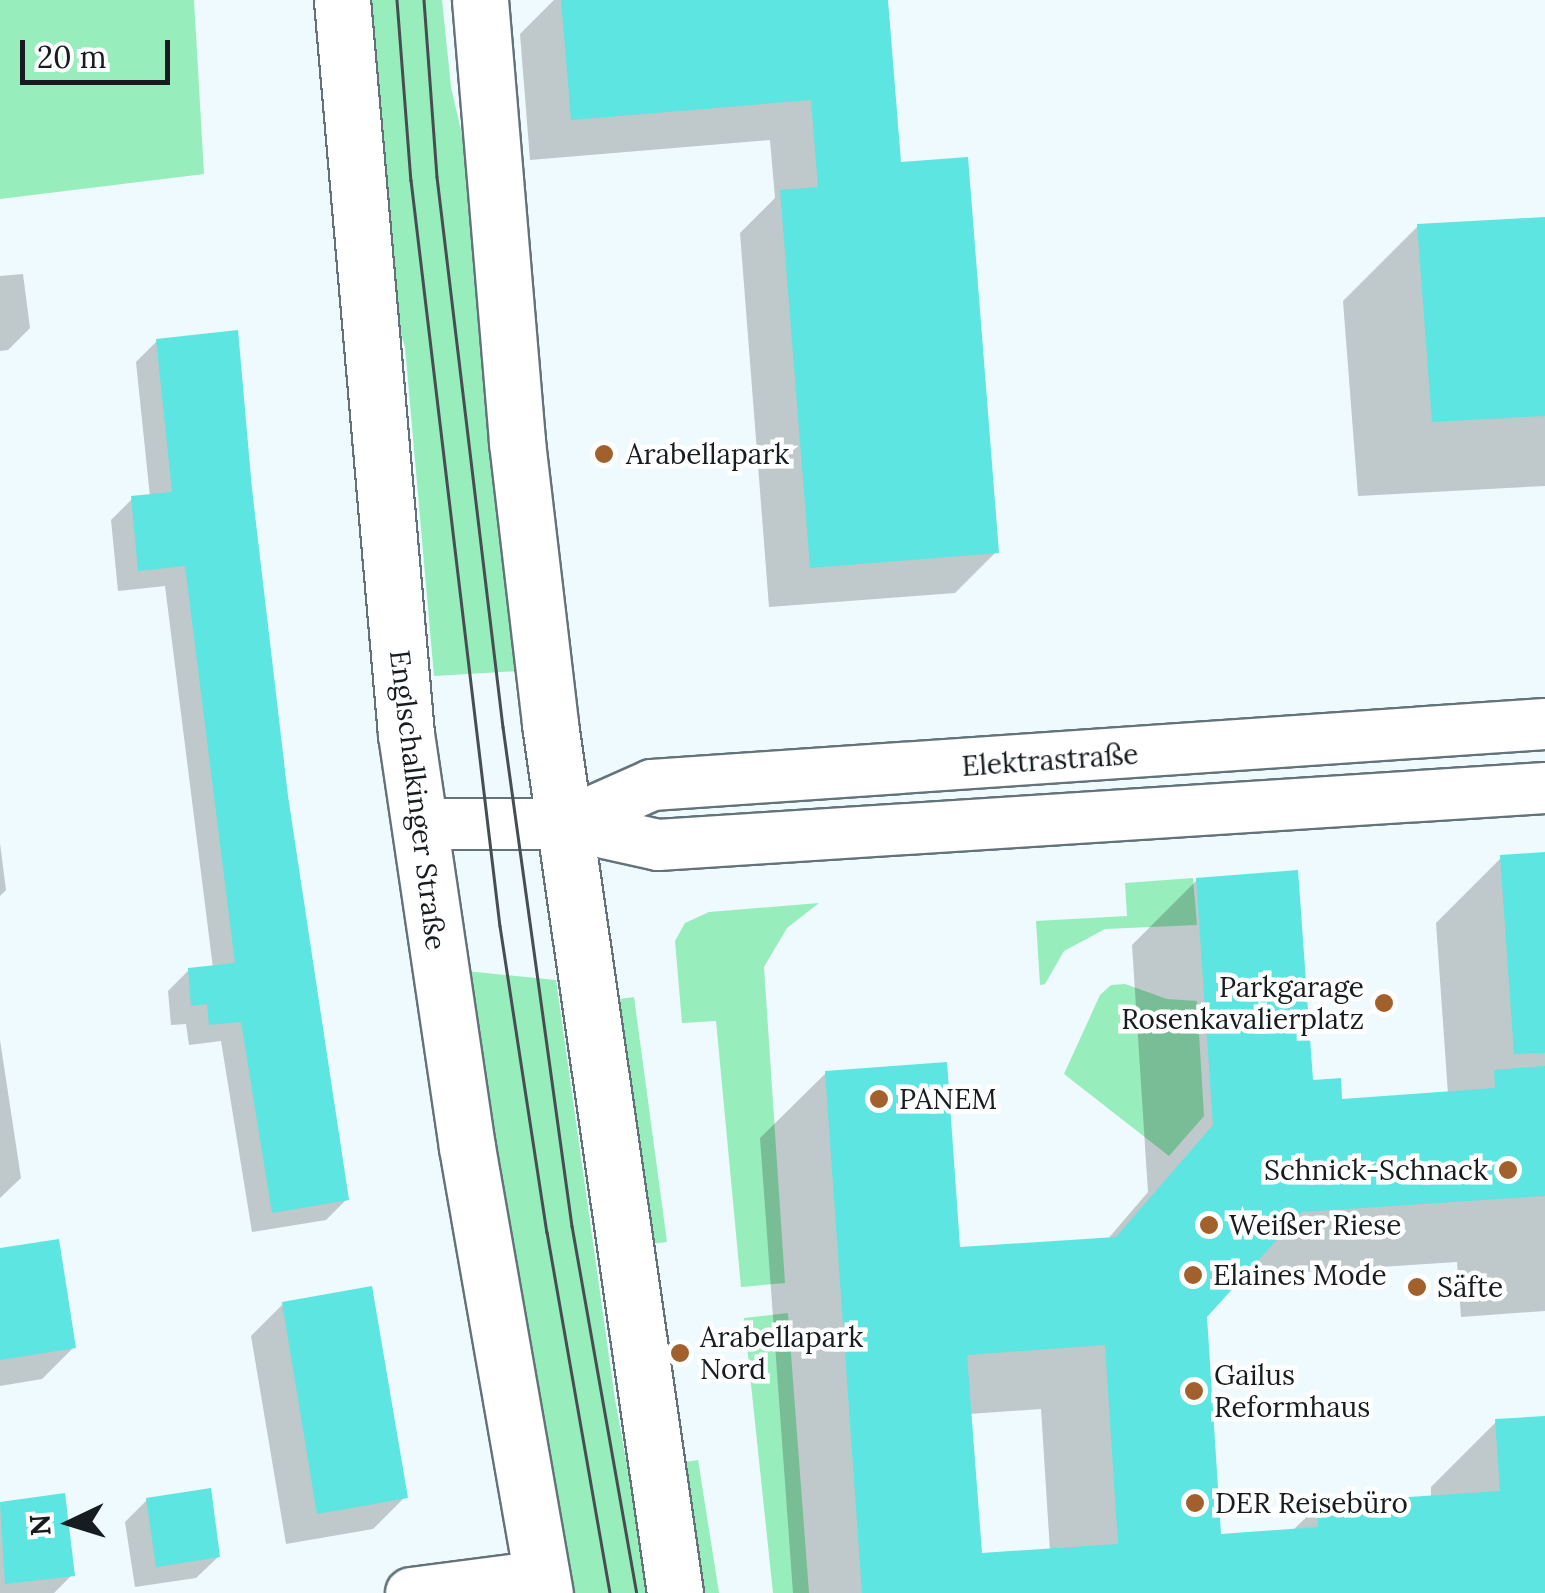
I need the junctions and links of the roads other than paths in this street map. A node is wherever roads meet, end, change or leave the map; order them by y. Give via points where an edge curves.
1 (342, 0) edge
2 (480, 0) edge
3 (1545, 724) edge
4 (1545, 788) edge
5 (419, 824) junction
6 (564, 824) junction
7 (544, 1584) edge
8 (411, 1593) edge
9 (674, 1593) edge

1 - 5 main road, Englschalkinger Straße
2 - 6 main road via 515,422
3 - 6 street, Elektrastraße via 652,784
4 - 6 street, Elektrastraße via 658,845
5 - 6 street, Elektrastraße
5 - 7 main road, Englschalkinger Straße
6 - 9 main road
7 - 8 street

